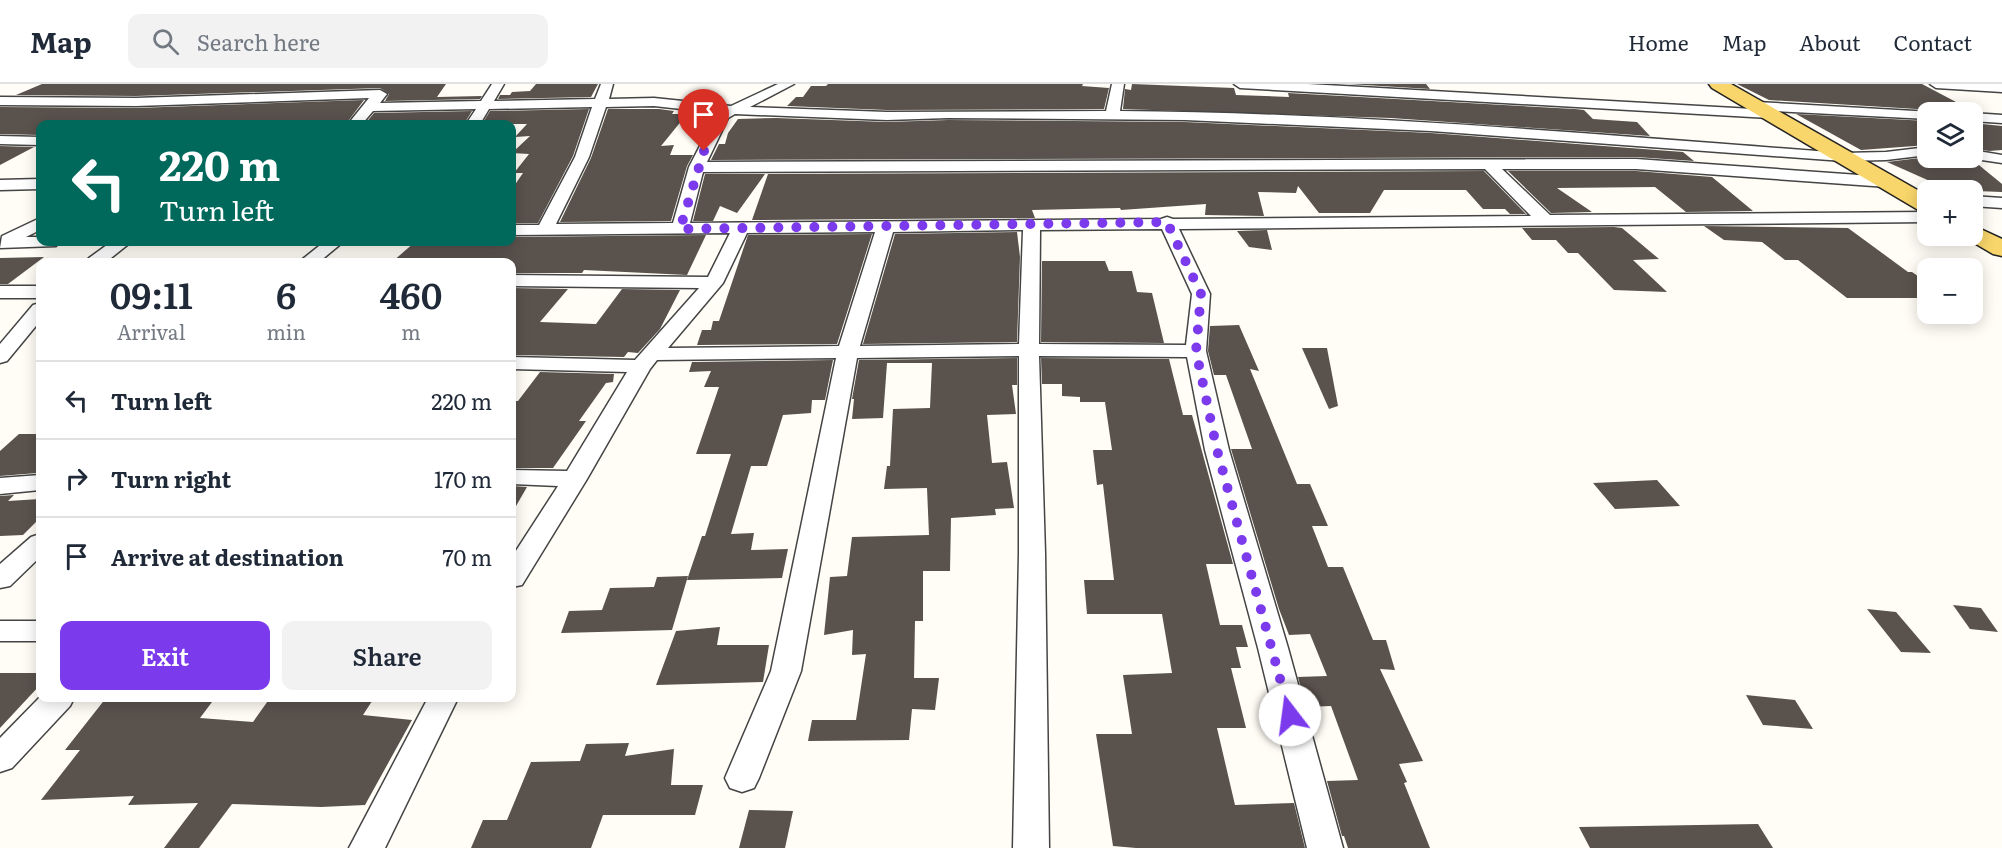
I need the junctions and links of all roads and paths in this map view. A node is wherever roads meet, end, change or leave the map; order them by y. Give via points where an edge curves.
1 (498, 84) edge
2 (607, 84) edge
3 (788, 84) edge
4 (1118, 84) edge
5 (1240, 84) edge
6 (1718, 84) edge
7 (1936, 84) edge
8 (1394, 88) edge
9 (2002, 88) edge
10 (384, 89) edge
11 (0, 101) edge
12 (599, 102) junction
13 (486, 106) junction
14 (371, 107) junction
15 (731, 110) junction
16 (1763, 110) junction
17 (1917, 115) edge
18 (1112, 117) junction
19 (1983, 118) edge
20 (2002, 119) edge
21 (359, 120) edge
22 (476, 120) edge
23 (1431, 127) junction
24 (0, 140) edge
25 (36, 141) edge
26 (1917, 152) edge
27 (1983, 156) edge
28 (1844, 157) junction
29 (2002, 159) edge
30 (1490, 166) junction
31 (698, 167) junction
32 (1887, 182) junction
33 (0, 184) edge
34 (36, 184) edge
35 (1917, 198) edge
36 (1983, 201) edge
37 (2002, 202) edge
38 (1917, 217) edge
39 (1546, 221) junction
40 (1167, 222) junction
41 (1032, 224) junction
42 (36, 225) edge
43 (886, 225) junction
44 (741, 228) junction
45 (545, 229) junction
46 (680, 229) junction
47 (516, 230) edge
48 (1983, 238) edge
49 (36, 242) edge
50 (1, 243) edge
51 (117, 246) edge
52 (329, 246) edge
53 (2002, 249) edge
54 (100, 258) edge
55 (313, 258) edge
56 (516, 280) edge
57 (714, 283) junction
58 (0, 292) edge
59 (36, 292) edge
60 (36, 314) edge
61 (1029, 350) junction
62 (848, 351) junction
63 (1196, 351) junction
64 (0, 357) edge
65 (646, 360) junction
66 (516, 363) edge
67 (516, 477) edge
68 (575, 479) junction
69 (36, 482) edge
70 (0, 486) edge
71 (36, 547) edge
72 (516, 572) edge
73 (0, 579) edge
74 (0, 631) edge
75 (36, 631) edge
76 (55, 702) edge
77 (441, 702) edge
78 (0, 759) edge
79 (742, 778) dead end
80 (367, 848) edge
81 (1031, 848) edge
82 (1325, 848) edge

1 - 13 street
2 - 12 street
3 - 15 street
4 - 18 street
5 - 8 street
6 - 16 main road
7 - 9 street
8 - 16 street
8 - 23 street
10 - 11 street via 136,102
10 - 14 street
12 - 13 street
12 - 15 street via 654,102
12 - 45 street via 582,157
13 - 14 street
13 - 22 street
14 - 21 street
15 - 18 street via 887,116
15 - 31 street via 718,122
16 - 17 street
16 - 28 main road
18 - 23 street via 1185,116
19 - 20 street
23 - 28 street
24 - 25 street
26 - 28 street
27 - 29 street
28 - 32 main road
30 - 31 street
30 - 32 street via 1636,164
30 - 39 street
31 - 46 street
32 - 35 main road
33 - 34 street
36 - 37 street
38 - 39 street
39 - 40 street
40 - 41 street
40 - 63 street via 1201,294
41 - 43 street
41 - 61 street
42 - 50 street
43 - 44 street
43 - 62 street
44 - 46 street
44 - 57 street
45 - 46 street
45 - 47 street
48 - 53 main road
49 - 50 street
51 - 54 street
52 - 55 street
56 - 57 street
57 - 65 street
58 - 59 street
60 - 64 street
61 - 62 street
61 - 63 street
61 - 81 street
62 - 65 street
62 - 79 street via 786,671
63 - 82 street via 1217,450
65 - 66 street
65 - 68 street
67 - 68 street
68 - 72 street
69 - 70 street
71 - 73 street
74 - 75 street
76 - 78 street
77 - 80 street

